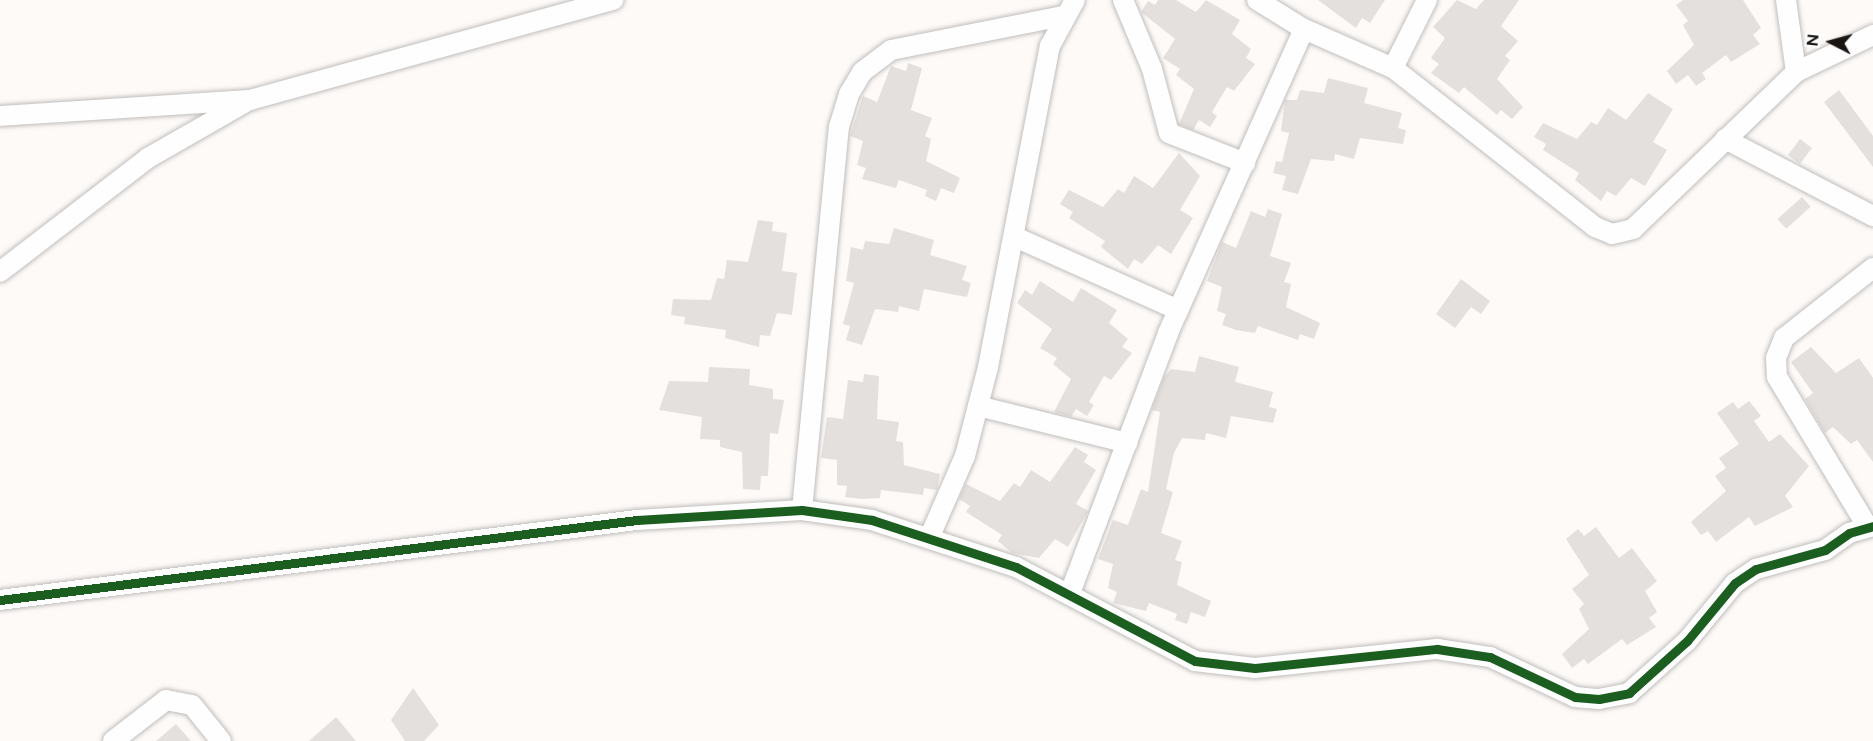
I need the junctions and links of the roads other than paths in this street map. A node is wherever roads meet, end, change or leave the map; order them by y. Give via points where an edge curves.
1 (610, 0) edge
2 (1075, 0) edge
3 (1123, 0) edge
4 (1257, 0) edge
5 (1427, 0) edge
6 (1786, 0) edge
7 (1062, 16) junction
8 (1304, 29) junction
9 (1873, 35) edge
10 (1393, 68) junction
11 (1796, 72) junction
12 (250, 100) junction
13 (0, 116) edge
14 (1725, 139) junction
15 (1245, 163) junction
16 (1873, 216) edge
17 (1015, 237) junction
18 (1873, 268) edge
19 (0, 272) edge
20 (1178, 310) junction
21 (978, 406) junction
22 (1127, 442) junction
23 (802, 510) junction
24 (1870, 526) edge
25 (930, 536) junction
26 (1070, 593) junction
27 (0, 600) edge
28 (113, 741) edge
29 (221, 741) edge

1 - 12 street via 334,81
2 - 7 street
3 - 15 street via 1152,69 1170,133
4 - 8 street
5 - 10 street
6 - 11 street
7 - 17 street via 1050,46
7 - 23 street via 891,50 862,72 849,93 839,127
8 - 10 street
8 - 15 street
9 - 11 street
10 - 14 street via 1595,227 1612,234 1633,229
11 - 14 street
12 - 13 street
12 - 19 street via 148,158
14 - 16 street
15 - 20 street
17 - 20 street
17 - 21 street
18 - 24 street via 1784,338 1776,358 1777,377
20 - 22 street
21 - 22 street
21 - 25 street via 965,456
22 - 26 street
23 - 25 street
23 - 27 street via 637,520
24 - 26 street via 1825,550 1756,569 1735,584 1687,640 1629,693 1599,699 1575,697 1490,657 1437,649 1226,667 1195,661
25 - 26 street
28 - 29 street via 166,700 192,705

